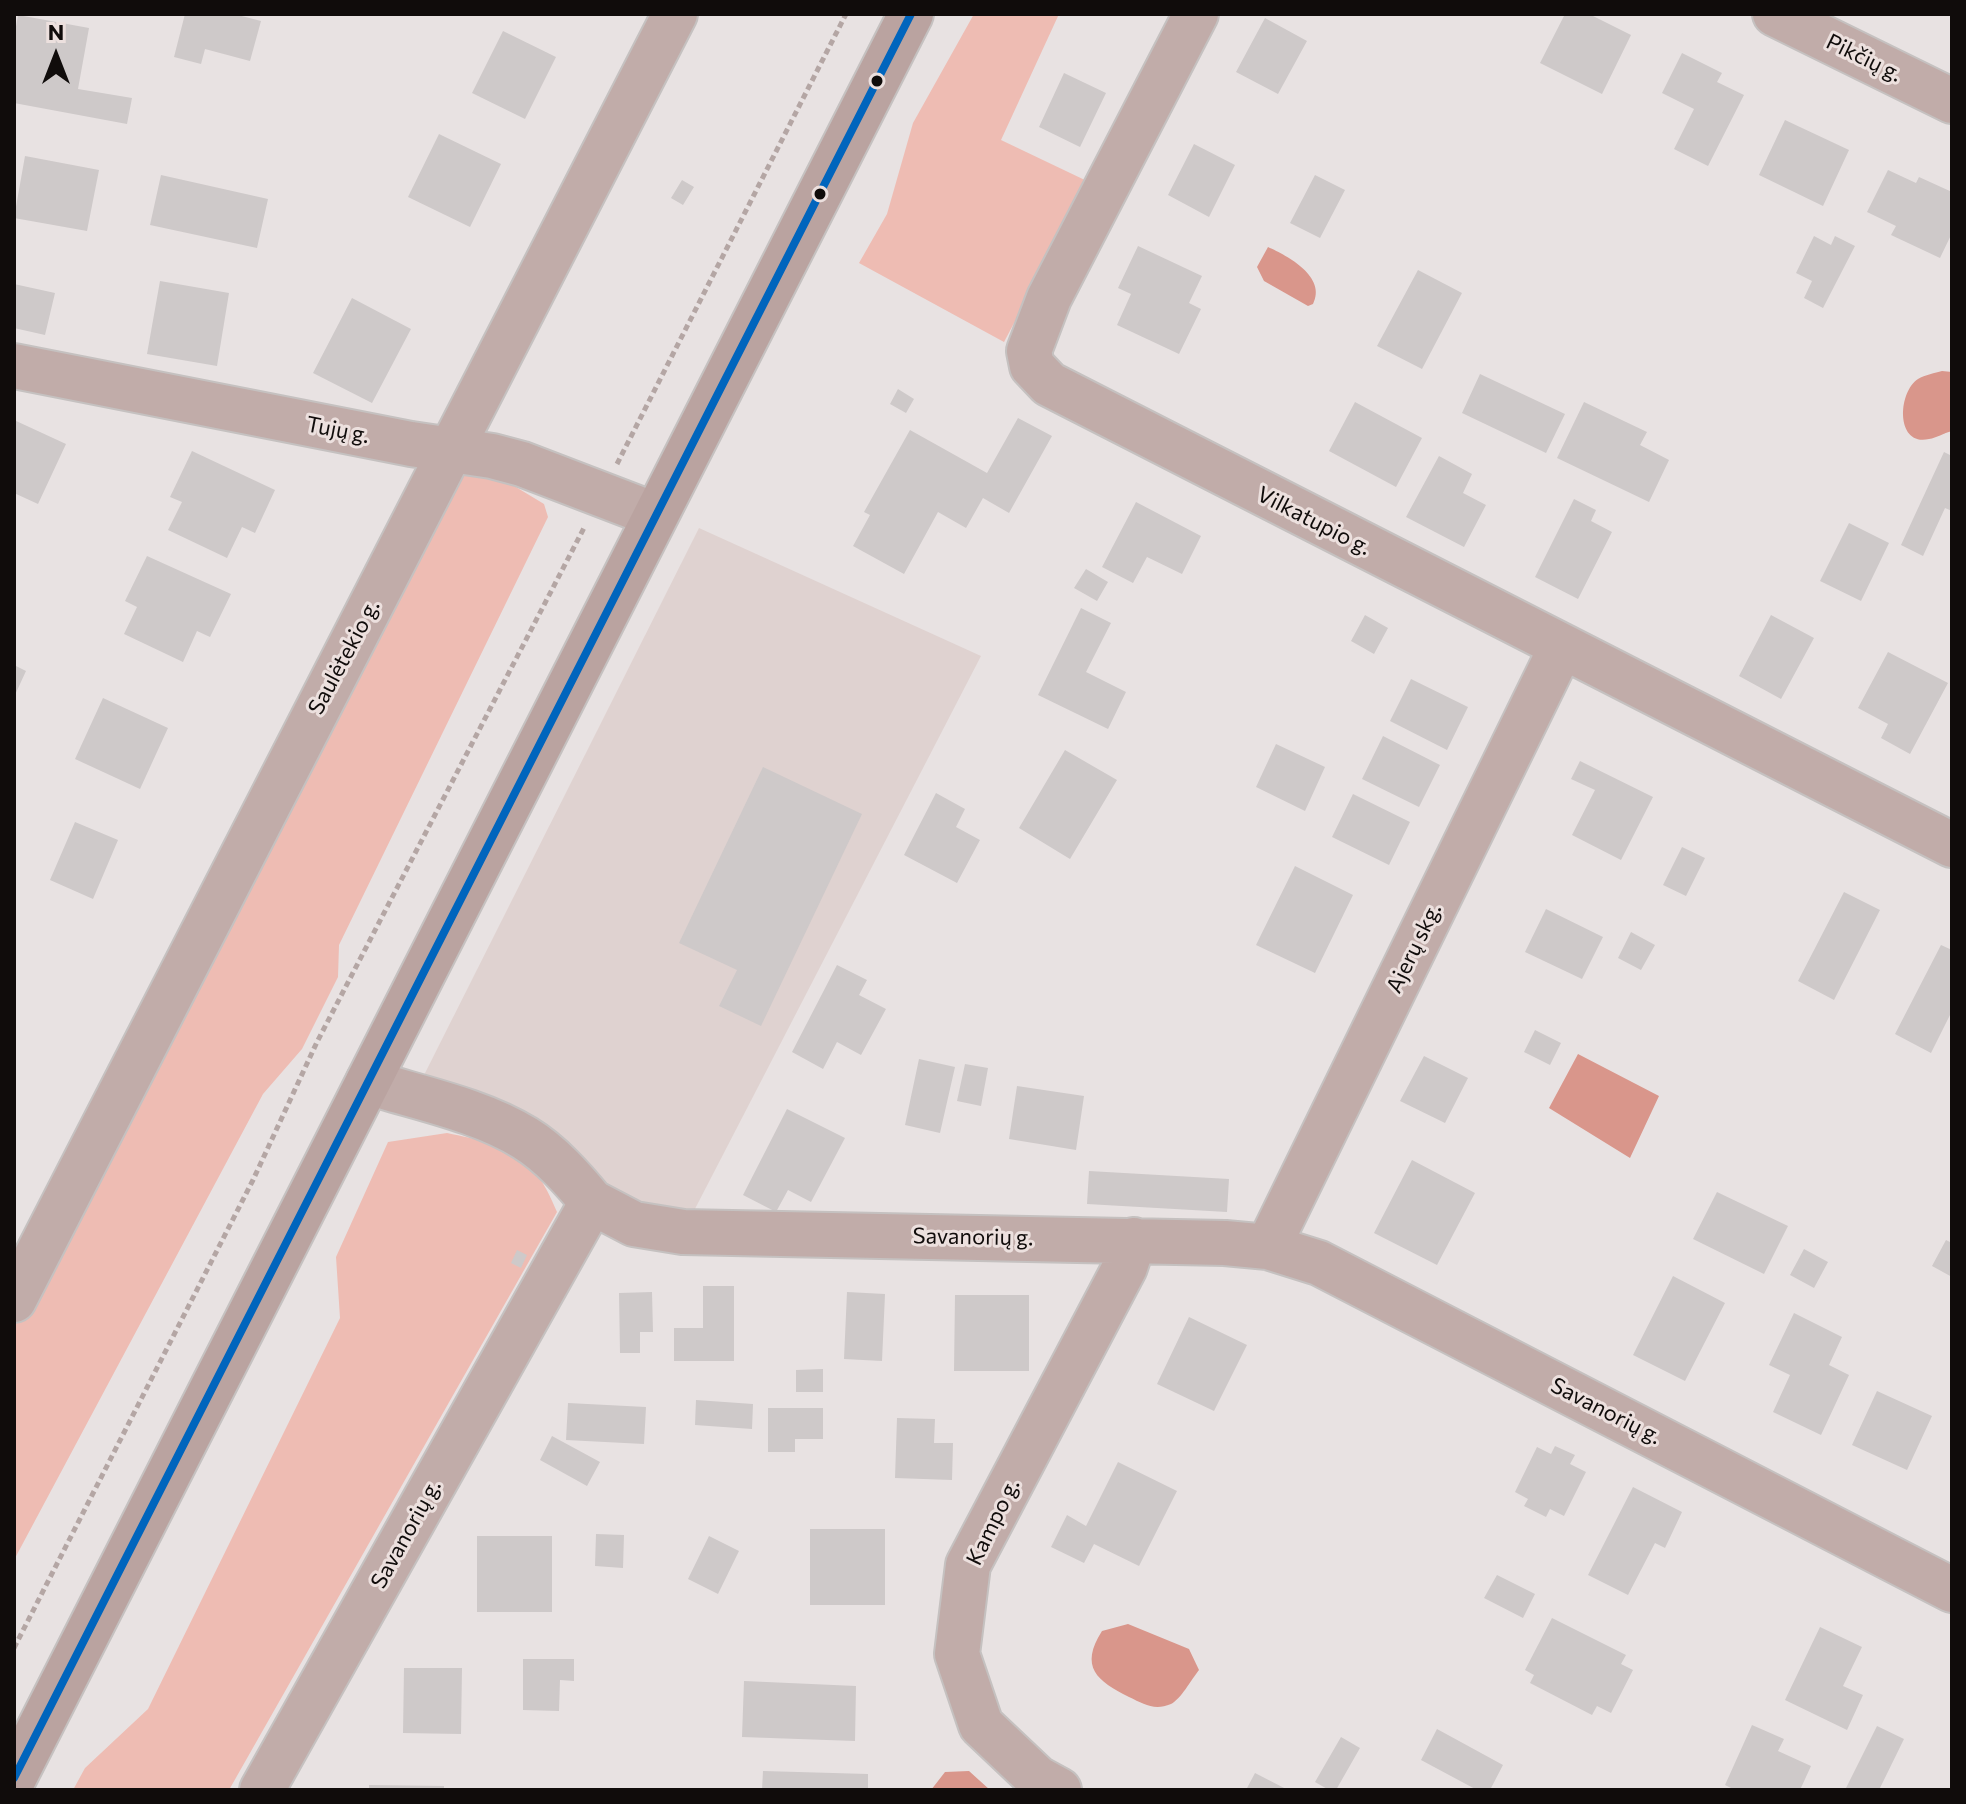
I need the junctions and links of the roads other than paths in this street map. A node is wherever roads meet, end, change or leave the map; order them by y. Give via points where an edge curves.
1 (675, 14) edge
2 (911, 14) edge
3 (1196, 14) edge
4 (1775, 14) edge
5 (1952, 101) edge
6 (14, 366) edge
7 (453, 449) junction
8 (655, 515) junction
9 (1561, 648) junction
10 (1952, 845) edge
11 (368, 1082) junction
12 (592, 1202) junction
13 (1134, 1240) junction
14 (1268, 1247) junction
15 (14, 1300) edge
16 (1952, 1590) edge
17 (14, 1778) edge
18 (262, 1790) edge
19 (1059, 1790) edge

1 - 7 street, Saulėtekio g.
2 - 8 main road
3 - 9 street, Vilkatupio g. via 1049,298 1029,351 1032,366 1049,384
4 - 5 street, Pikčių g.
6 - 7 street, Tujų g.
7 - 8 street, Tujų g. via 522,464
7 - 15 street, Saulėtekio g.
8 - 11 main road
9 - 10 street, Vilkatupio g.
9 - 14 street, Ajerų skg.
11 - 12 street via 525,1138
11 - 17 main road
12 - 13 street, Savanorių g. via 634,1224 683,1232
12 - 18 street, Savanorių g.
13 - 14 street, Savanorių g.
13 - 19 street, Kampo g. via 1125,1267 968,1565 957,1654 981,1725 1037,1778
14 - 16 street, Savanorių g. via 1319,1263

